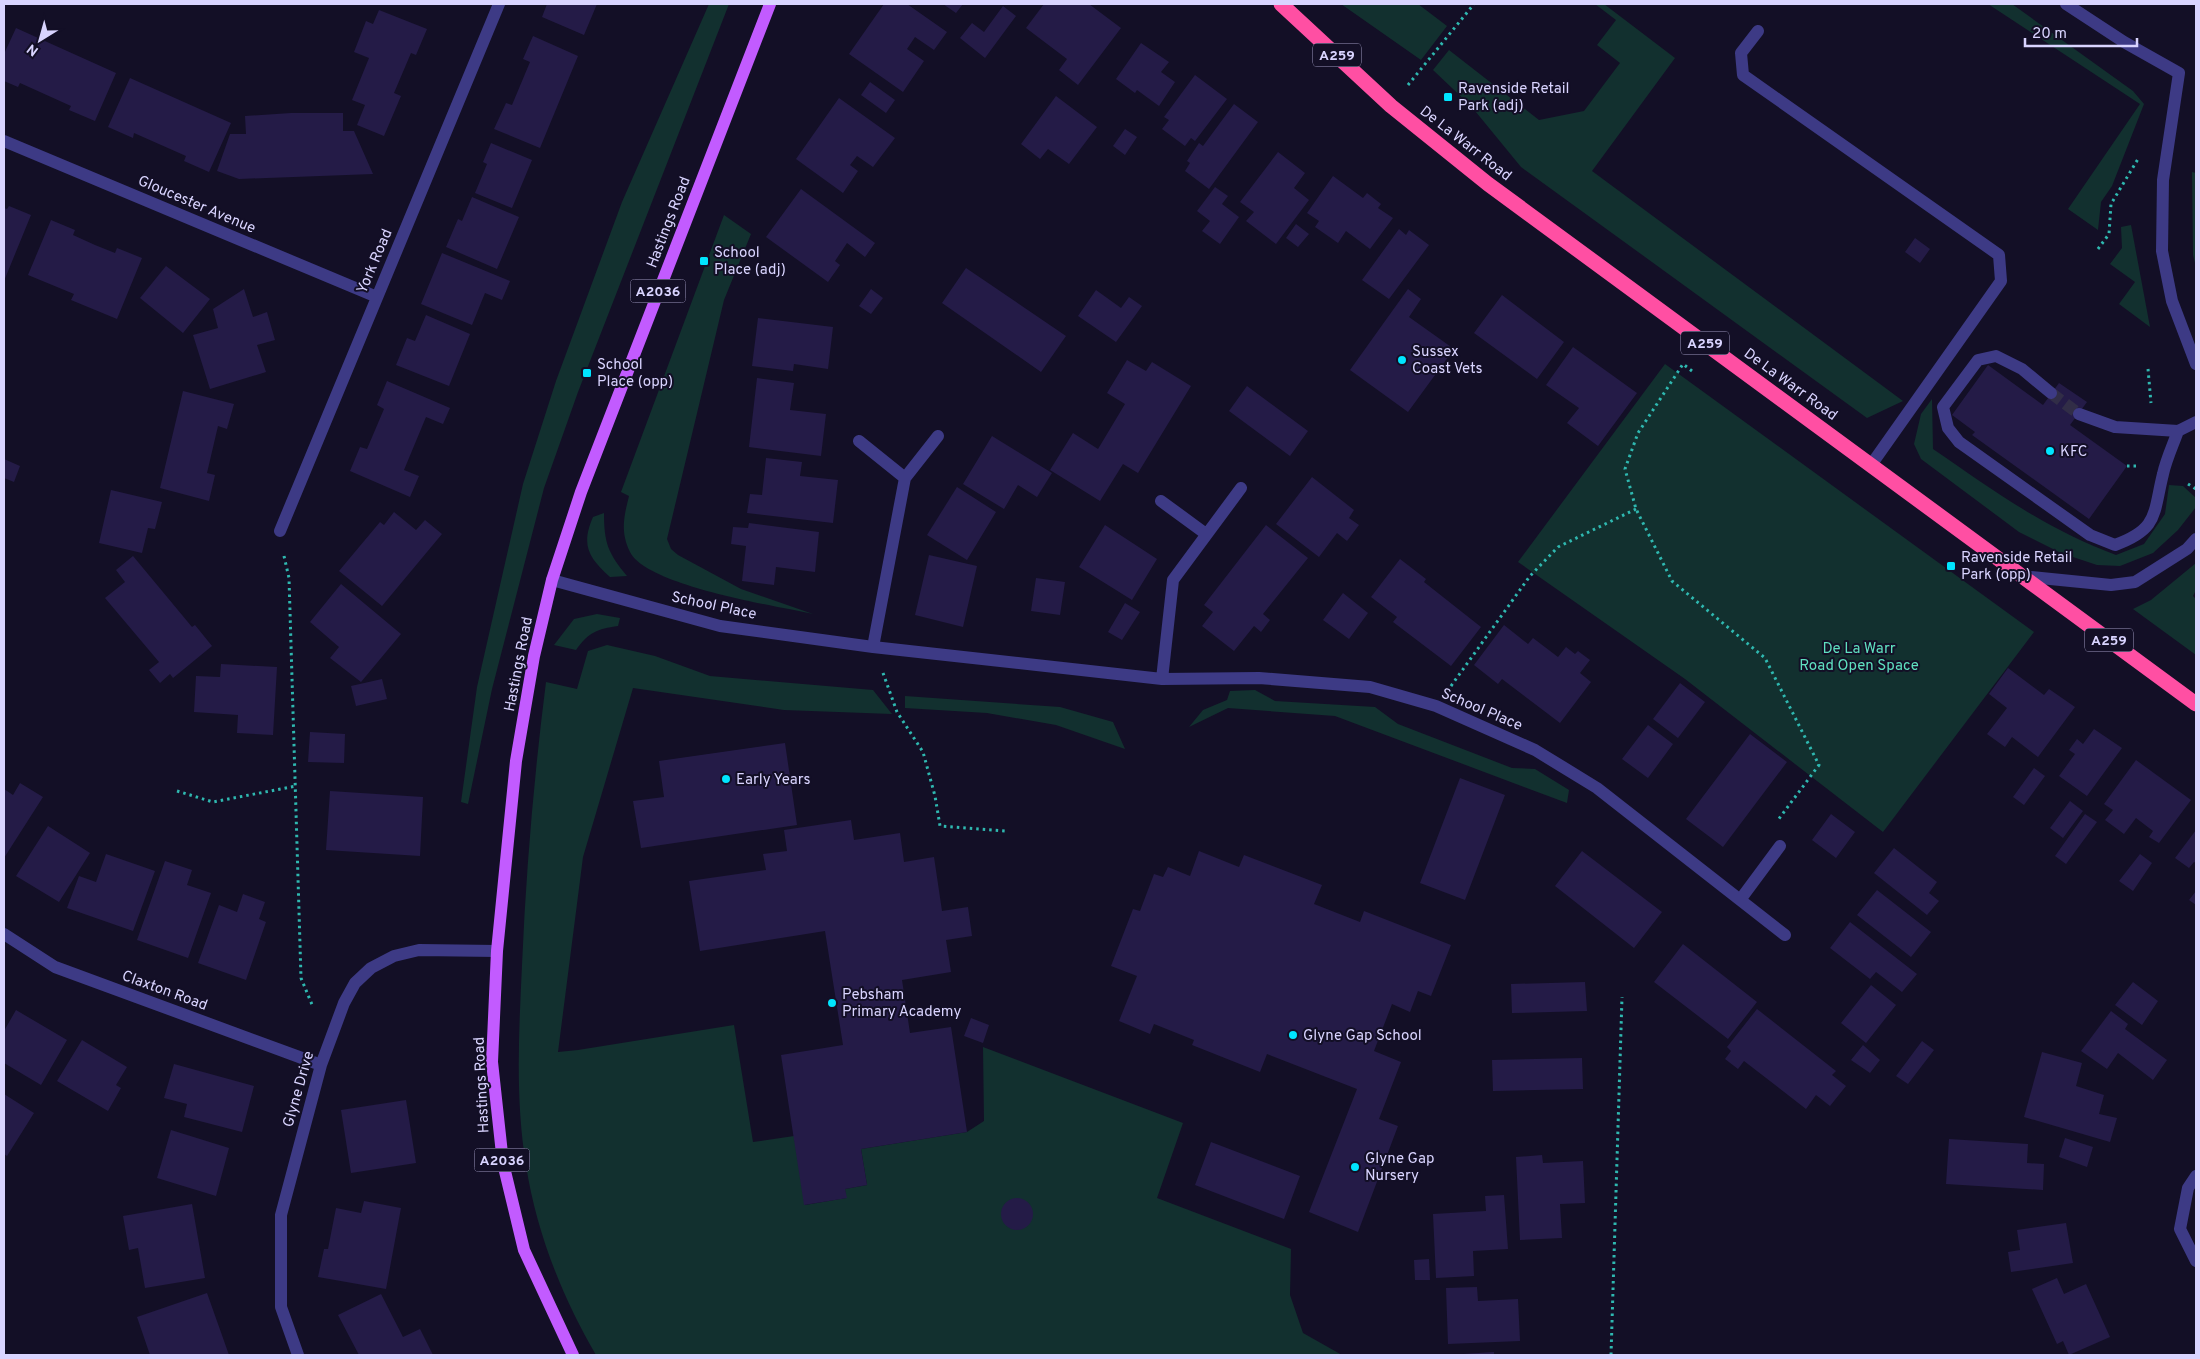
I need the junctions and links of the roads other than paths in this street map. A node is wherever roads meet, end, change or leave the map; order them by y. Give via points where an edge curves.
1 (499, 4) edge
2 (770, 4) edge
3 (1282, 4) edge
4 (2066, 4) edge
5 (1758, 32) dead end
6 (4, 141) edge
7 (377, 297) junction
8 (2196, 364) edge
9 (2051, 393) tunnel mouth
10 (2079, 414) tunnel mouth
11 (2196, 422) edge
12 (2178, 431) junction
13 (938, 436) dead end
14 (859, 441) dead end
15 (1871, 465) junction
16 (905, 478) junction
17 (1241, 488) dead end
18 (1160, 501) dead end
19 (280, 530) road end
20 (1206, 534) junction
21 (2196, 538) edge
22 (2021, 576) junction
23 (552, 580) junction
24 (873, 647) junction
25 (1162, 679) junction
26 (2196, 704) edge
27 (1780, 846) road end
28 (1740, 900) junction
29 (4, 934) edge
30 (1785, 935) dead end
31 (497, 951) junction
32 (321, 1065) junction
33 (2196, 1176) edge
34 (2196, 1261) edge
35 (298, 1355) edge
36 (573, 1355) edge

1 - 7 street, York Road
2 - 23 main road, Hastings Road / A2036 via 584,483
3 - 15 highway, De La Warr Road / A259 via 1391,106 1473,172
4 - 8 street via 2179,73 2162,180 2162,251 2172,301
5 - 15 street via 1741,53 1744,75 1998,255 2001,281
6 - 7 street, Gloucester Avenue
7 - 19 street, York Road
9 - 12 street via 2022,369 1996,356 1978,360 1943,407 1948,428 1959,442 2090,535 2115,545 2135,538 2148,526 2156,510 2163,473
10 - 12 street via 2115,428
11 - 12 street
13 - 16 street
14 - 16 street
15 - 22 highway, De La Warr Road / A259
16 - 24 street
17 - 20 street
18 - 20 street
20 - 25 street via 1173,580
21 - 22 street via 2187,549 2135,582 2111,586
22 - 26 highway, De La Warr Road / A259
23 - 24 street, School Place via 720,626
23 - 31 main road, Hastings Road / A2036 via 534,656 516,761
24 - 25 street, School Place
25 - 28 street, School Place via 1259,678 1370,687 1436,706 1535,750 1597,788
27 - 28 street
28 - 30 street, School Place
29 - 32 street, Claxton Road via 55,967
31 - 32 street, Glyne Drive via 419,950 394,956 371,968 355,983 344,1003
31 - 36 main road, Hastings Road / A2036 via 492,1062 503,1164 524,1250
32 - 35 street, Glyne Drive via 281,1215 281,1307
33 - 34 street via 2188,1188 2180,1229

